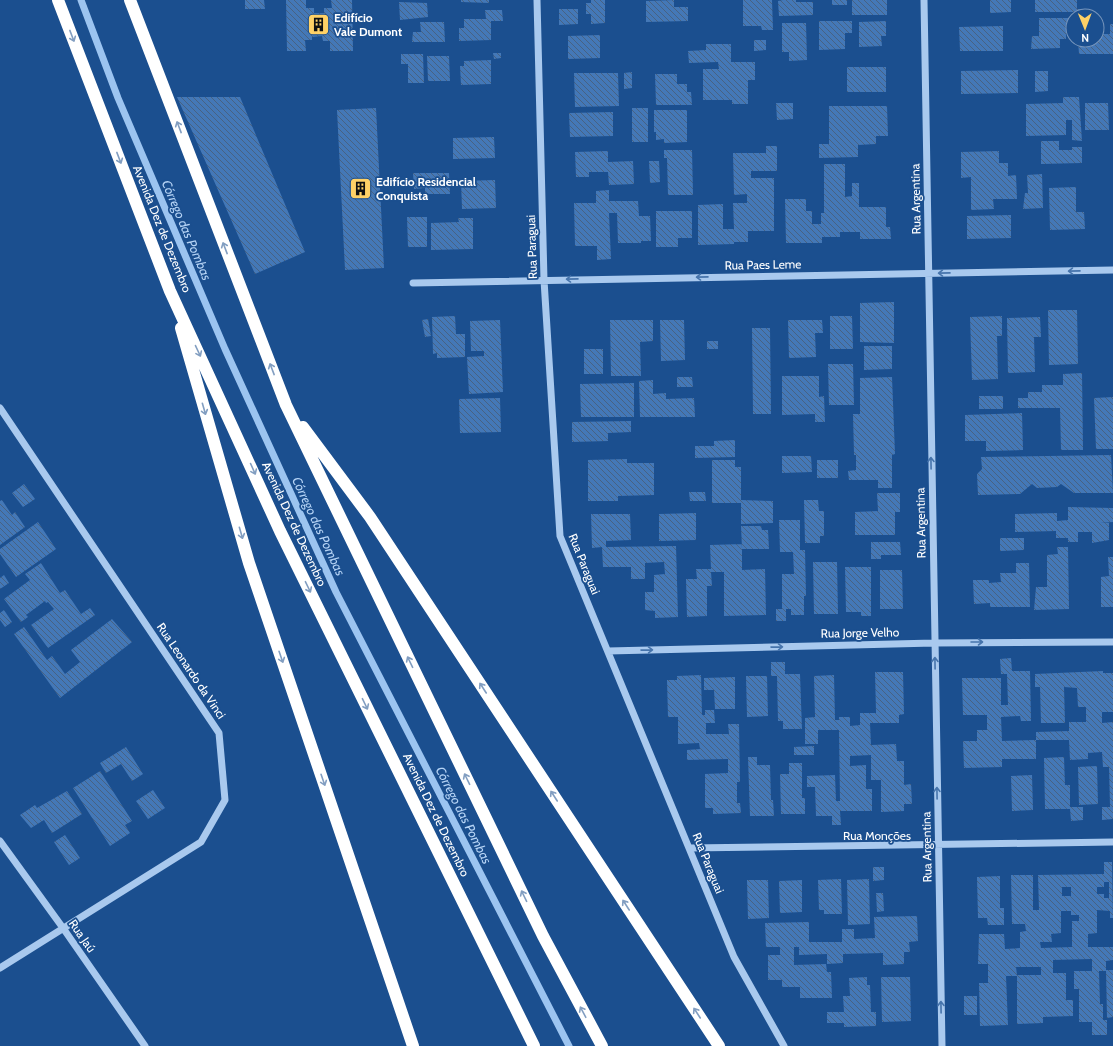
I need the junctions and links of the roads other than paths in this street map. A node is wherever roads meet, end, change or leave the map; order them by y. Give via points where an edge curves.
1 (58, 0) edge
2 (130, 0) edge
3 (537, 0) edge
4 (924, 0) edge
5 (1113, 270) edge
6 (928, 273) junction
7 (544, 280) junction
8 (413, 283) dead end
9 (170, 290) junction
10 (286, 406) junction
11 (0, 408) edge
12 (1113, 642) edge
13 (934, 643) junction
14 (608, 651) junction
15 (0, 841) edge
16 (1113, 842) edge
17 (938, 846) junction
18 (690, 848) junction
19 (64, 928) junction
20 (0, 968) edge
21 (145, 1046) edge
22 (413, 1046) edge
23 (534, 1046) edge
24 (602, 1046) edge
25 (719, 1046) edge
26 (784, 1046) edge
27 (942, 1046) edge

1 -> 9 highway, Avenida Dez de Dezembro
10 -> 2 highway
3 - 7 street, Rua Paraguai
4 - 6 street, Rua Argentina
5 -> 6 street, Rua Paes Leme
6 -> 7 street, Rua Paes Leme
13 -> 6 street, Rua Argentina
7 - 8 street, Rua Paes Leme
7 - 14 street, Rua Paraguai via 560,536
9 -> 22 highway via 249,564
9 -> 23 highway, Avenida Dez de Dezembro via 280,531
24 -> 10 highway via 543,936
25 -> 10 highway via 370,517
11 - 19 street, Rua Leonardo da Vinci via 220,733 225,800 200,842
13 -> 12 street, Rua Jorge Velho
14 -> 13 street, Rua Jorge Velho
17 -> 13 street, Rua Argentina
14 - 18 street, Rua Paraguai
15 - 19 street, Rua Jaú
16 - 17 street, Rua Monções
17 - 18 street, Rua Monções
27 -> 17 street, Rua Argentina
18 - 26 street, Rua Paraguai via 738,966
19 - 20 street, Rua Leonardo da Vinci
19 - 21 street, Rua Jaú

